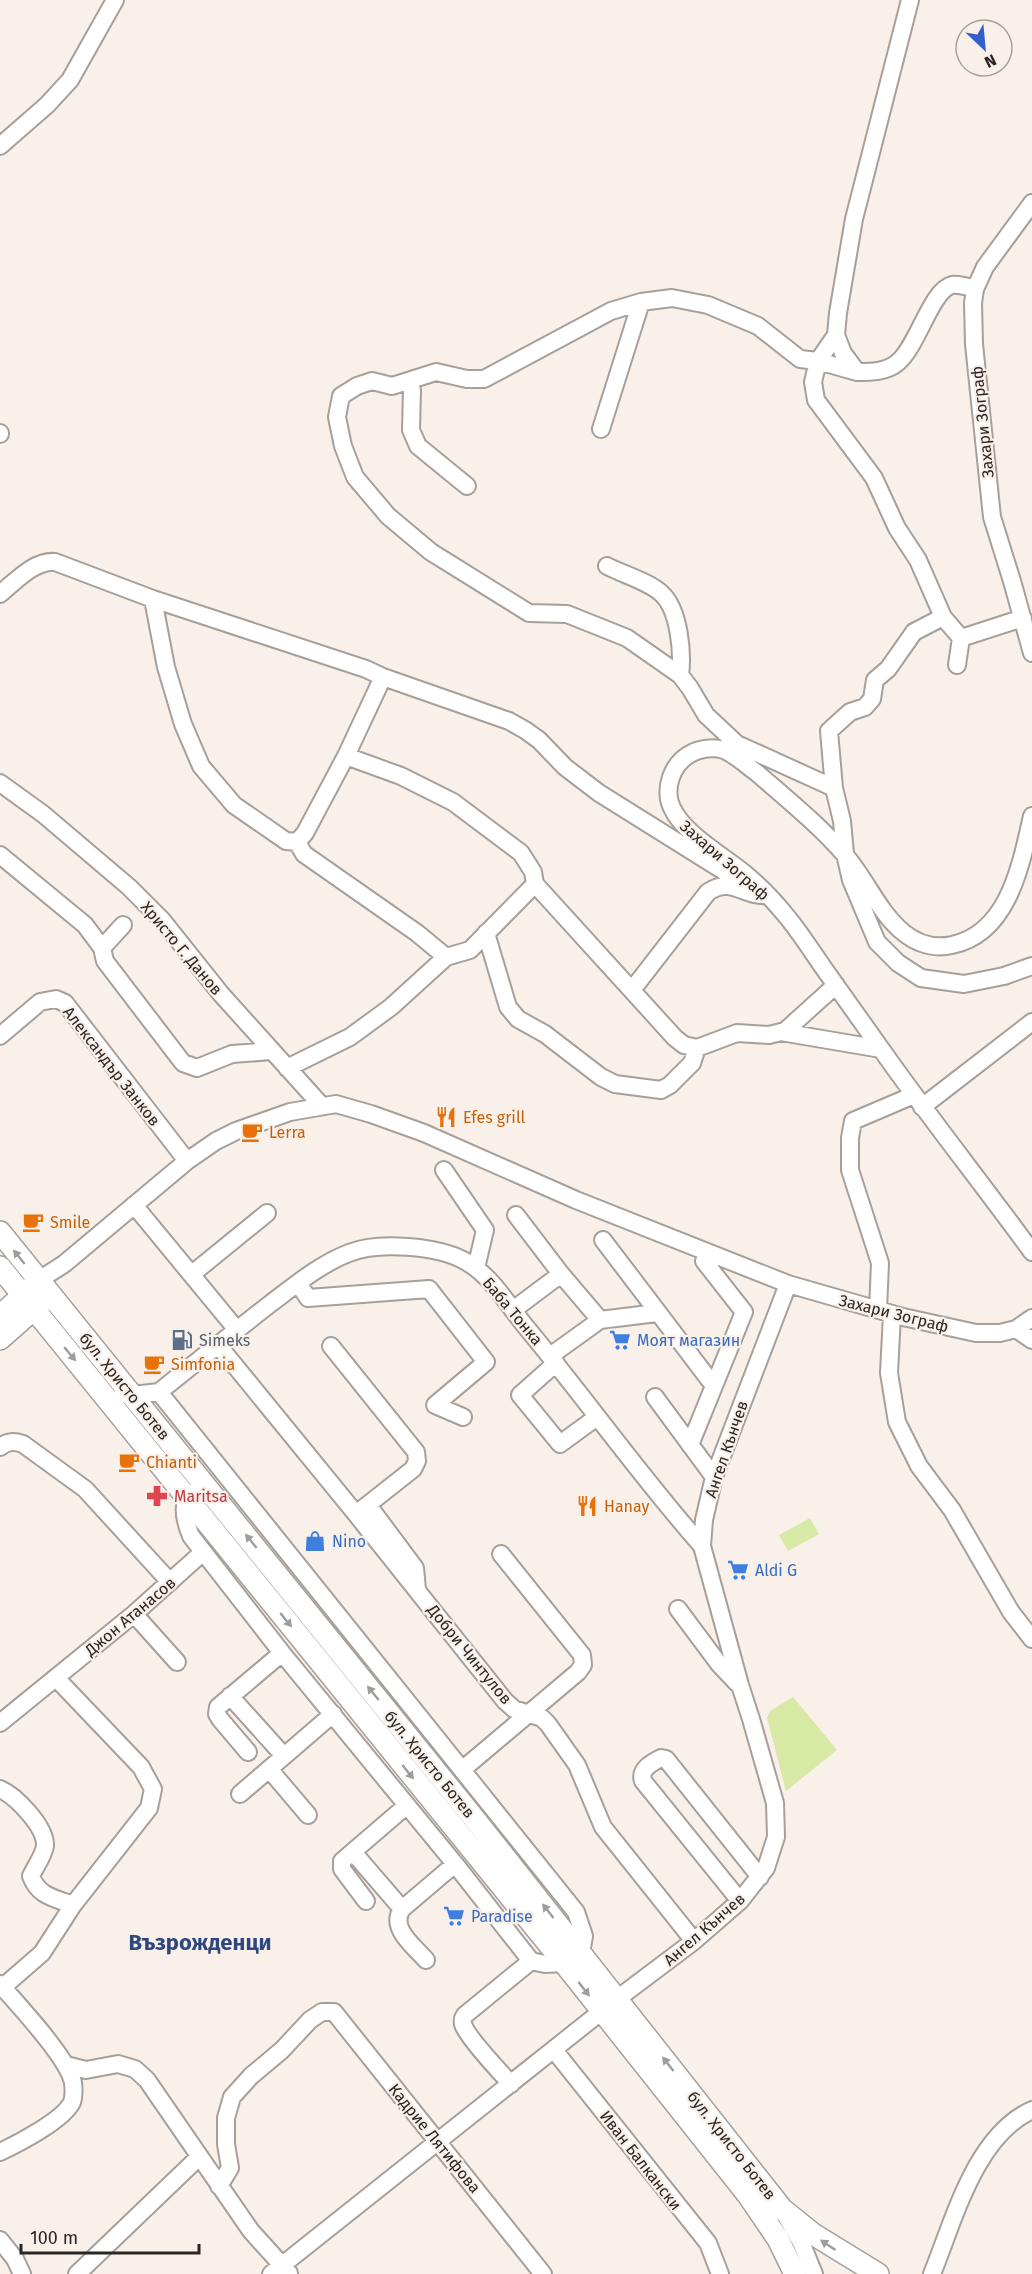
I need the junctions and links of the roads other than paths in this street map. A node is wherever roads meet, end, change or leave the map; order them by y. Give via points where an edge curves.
1 (115, 0) edge
2 (910, 0) edge
3 (0, 146) edge
4 (1032, 203) edge
5 (975, 289) junction
6 (641, 302) junction
7 (836, 335) junction
8 (818, 361) junction
9 (857, 372) junction
10 (408, 382) junction
11 (601, 429) dead end
12 (467, 486) dead end
13 (607, 566) dead end
14 (0, 594) edge
15 (153, 599) junction
16 (943, 617) junction
17 (1023, 618) junction
18 (961, 638) junction
19 (1032, 654) edge
20 (957, 665) dead end
21 (680, 675) junction
22 (384, 677) junction
23 (346, 756) junction
24 (0, 783) edge
25 (834, 788) junction
26 (1032, 816) edge
27 (297, 842) junction
28 (844, 854) junction
29 (0, 855) edge
30 (535, 884) junction
31 (762, 890) junction
32 (123, 925) dead end
33 (486, 933) junction
34 (102, 948) junction
35 (446, 957) junction
36 (1032, 966) edge
37 (836, 985) junction
38 (632, 990) junction
39 (1032, 1022) edge
40 (781, 1032) junction
41 (0, 1036) edge
42 (697, 1048) junction
43 (881, 1048) junction
44 (272, 1051) junction
45 (287, 1068) junction
46 (918, 1101) junction
47 (321, 1105) junction
48 (187, 1161) junction
49 (444, 1170) dead end
50 (134, 1205) junction
51 (267, 1213) dead end
52 (516, 1215) dead end
53 (0, 1232) edge
54 (603, 1240) dead end
55 (1032, 1252) edge
56 (704, 1261) dead end
57 (0, 1267) edge
58 (476, 1268) junction
59 (561, 1274) junction
60 (192, 1275) junction
61 (298, 1283) junction
62 (788, 1284) junction
63 (44, 1287) junction
64 (28, 1303) junction
65 (513, 1310) junction
66 (885, 1312) junction
67 (657, 1313) junction
68 (0, 1316) edge
69 (1032, 1318) edge
70 (600, 1320) junction
71 (1016, 1329) junction
72 (237, 1330) junction
73 (0, 1340) edge
74 (1032, 1340) edge
75 (218, 1345) junction
76 (330, 1346) dead end
77 (553, 1360) junction
78 (714, 1386) junction
79 (159, 1392) junction
80 (102, 1393) junction
81 (134, 1395) junction
82 (655, 1397) dead end
83 (463, 1417) dead end
84 (597, 1417) junction
85 (690, 1444) junction
86 (0, 1447) edge
87 (714, 1477) junction
88 (194, 1489) junction
89 (362, 1509) junction
90 (702, 1546) junction
91 (202, 1553) junction
92 (501, 1554) dead end
93 (170, 1582) junction
94 (678, 1609) dead end
95 (134, 1614) junction
96 (1032, 1639) edge
97 (282, 1653) junction
98 (177, 1662) dead end
99 (56, 1678) junction
100 (740, 1685) junction
101 (230, 1696) junction
102 (333, 1714) junction
103 (526, 1714) junction
104 (0, 1723) edge
105 (248, 1752) dead end
106 (284, 1756) junction
107 (269, 1769) junction
108 (463, 1769) junction
109 (0, 1789) edge
110 (240, 1794) dead end
111 (406, 1806) junction
112 (308, 1815) dead end
113 (352, 1852) junction
114 (455, 1864) junction
115 (760, 1878) junction
116 (366, 1901) dead end
117 (740, 1901) junction
118 (73, 1905) junction
119 (402, 1909) junction
120 (694, 1941) junction
121 (573, 1958) junction
122 (426, 1960) dead end
123 (531, 1961) junction
124 (2, 1985) edge
125 (610, 2006) junction
126 (554, 2050) junction
127 (66, 2065) junction
128 (511, 2084) junction
129 (1032, 2110) edge
130 (437, 2142) junction
131 (0, 2152) edge
132 (199, 2157) junction
133 (219, 2186) junction
134 (782, 2209) junction
135 (0, 2240) edge
136 (281, 2271) edge
137 (22, 2274) edge
138 (77, 2274) edge
139 (543, 2274) edge
140 (720, 2274) edge
141 (795, 2274) edge
142 (814, 2274) edge
143 (878, 2274) edge
144 (932, 2274) edge

1 - 3 street via 70,80
2 - 7 street via 854,219
4 - 5 street, Захари Зограф via 985,267
5 - 9 street via 951,285 940,292 898,363 886,370
5 - 17 street, Захари Зограф via 974,344 992,518
6 - 8 street via 672,298 708,305 758,326 800,359
6 - 10 street via 611,311 484,380 436,372
6 - 11 street
7 - 8 street
7 - 9 street
8 - 9 street
8 - 16 street via 813,382 816,400 874,478
10 - 12 street via 412,390 411,430 418,446
10 - 21 street via 392,386 372,381 357,386 341,396 337,417 355,477 388,516 431,552 529,613 567,614 627,638
13 - 21 street via 655,588 666,598 674,613 682,653
14 - 15 street via 46,561
15 - 22 street
15 - 27 street via 166,667 201,766 234,805 286,841
16 - 18 street
16 - 25 street via 914,632 876,680 866,707 850,712 829,731
17 - 18 street
17 - 19 street, Захари Зограф
18 - 20 street
21 - 25 street via 706,715 737,744
22 - 23 street
22 - 31 street via 517,726 599,793 739,881
23 - 27 street
23 - 30 street via 401,776 453,802 521,853 533,872
24 - 44 street, Христо Г. Данов via 129,887 162,920
25 - 28 street
26 - 28 street, Захари Зограф via 1010,894 1000,911 977,935 945,947 916,941 895,925
27 - 35 street via 304,854
28 - 31 street, Захари Зограф via 782,794 743,763 723,750 705,748 691,753 677,765 670,779 671,806 695,835
28 - 36 street via 877,942 921,978 964,984
29 - 34 street via 85,925
30 - 33 street
30 - 38 street
31 - 37 street, Захари Зограф
31 - 38 street via 758,896 726,885 708,892
32 - 34 street
33 - 35 street via 470,950
33 - 42 street via 508,1007 518,1019 545,1034 601,1077 615,1084 661,1090 692,1063
34 - 44 street via 105,961 183,1063 197,1068 232,1053
35 - 45 street via 391,1007 350,1037
37 - 40 street
37 - 43 street, Захари Зограф
38 - 42 street via 675,1038
39 - 46 street
40 - 42 street via 737,1033
40 - 43 street
41 - 48 street, Александър Занков via 40,1002 56,999 65,1003
43 - 46 street, Захари Зограф
44 - 45 street, Христо Г. Данов
45 - 47 street, Христо Г. Данов
46 - 55 street, Захари Зограф
46 - 66 street via 853,1121 850,1138 850,1170 880,1263
47 - 48 street, Захари Зограф via 236,1131
47 - 62 street, Захари Зограф via 336,1104 424,1133 576,1200
48 - 50 street, Захари Зограф
49 - 58 street via 485,1230
50 - 60 street
50 - 63 street, Захари Зограф via 64,1264
51 - 60 street
52 - 59 street
63 -> 53 main road, бул. Христо Ботев
54 - 67 street
56 - 78 street via 744,1312
57 - 64 main road, бул. Христо Ботев
58 - 61 street, Баба Тонка via 464,1260 432,1251 374,1247 337,1258
58 - 65 street, Баба Тонка
59 - 65 street
59 - 70 street
60 - 72 street
61 - 72 street, Баба Тонка
61 - 83 street via 308,1298 429,1289 486,1362 435,1404
62 - 66 street, Захари Зограф
62 - 87 street, Ангел Кънчев
63 - 64 main road
63 - 81 main road, бул. Христо Ботев
64 - 68 main road
64 - 73 main road
64 -> 80 main road, бул. Христо Ботев
65 - 77 street, Баба Тонка
66 - 71 street, Захари Зограф via 976,1333
66 - 96 street via 888,1373 897,1422 919,1466 952,1510 1011,1612
67 - 70 street
67 - 78 street
69 - 71 street, Захари Зограф
70 - 77 street
71 - 74 street
72 - 75 street, Баба Тонка
75 - 79 street, Баба Тонка
75 - 89 street, Добри Чинтулов
76 - 89 street via 416,1452 413,1469
77 - 84 street, Баба Тонка
77 - 84 street via 520,1395 560,1444
78 - 85 street
79 - 81 street
79 - 108 street
80 - 81 street
80 - 88 main road, бул. Христо Ботев
81 - 88 main road, бул. Христо Ботев
82 - 85 street
84 - 90 street, Баба Тонка
85 - 87 street
86 - 93 street via 6,1443 23,1444 85,1489
87 - 90 street, Ангел Кънчев
88 - 91 street via 186,1523
88 - 121 main road, бул. Христо Ботев
89 - 103 street, Добри Чинтулов via 417,1589 505,1701
90 - 100 street, Ангел Кънчев
91 - 93 street, Джон Атанасов
91 - 97 street
92 - 103 street via 583,1661 578,1672
93 - 95 street, Джон Атанасов
94 - 100 street
95 - 98 street
95 - 99 street, Джон Атанасов
97 - 101 street
97 - 102 street
99 - 104 street, Джон Атанасов
99 - 118 street via 141,1767 153,1789 149,1808
100 - 115 street, Ангел Кънчев via 775,1803 776,1837
101 - 105 street via 218,1707 217,1714
101 - 106 street
102 - 106 street
102 - 111 street
103 - 108 street
103 - 120 street, Добри Чинтулов via 548,1724 578,1765 603,1827
106 - 107 street
107 - 110 street
107 - 112 street
108 - 121 street via 576,1912 584,1936
109 - 118 street via 11,1794 44,1837 45,1848 31,1876 34,1885 42,1894
111 - 113 street
111 - 114 street
113 - 116 street via 340,1866
113 - 119 street
114 - 119 street
114 - 123 street
115 - 117 street, Ангел Кънчев
115 - 117 street via 666,1759 661,1758 645,1769 643,1781
117 - 120 street, Ангел Кънчев
118 - 124 street via 42,1953
119 - 122 street via 398,1927
120 - 125 street, Ангел Кънчев
121 - 123 street via 545,1964
121 - 125 main road, бул. Христо Ботев
123 - 128 street via 462,2020
124 - 127 street
125 - 126 street, Ангел Кънчев
134 -> 125 main road, бул. Христо Ботев
125 - 141 main road, бул. Христо Ботев via 748,2195 778,2239
126 - 128 street, Ангел Кънчев
126 - 140 street, Иван Балкански via 708,2243
127 - 131 street via 74,2082 72,2103 37,2133
127 - 132 street via 86,2070 118,2064 135,2069 147,2080
128 - 130 street, Ангел Кънчев
129 - 144 street via 1007,2125 982,2157
130 - 133 street, Кадрие Лятифова via 334,2012 322,2012 232,2097 225,2144 230,2168
130 - 136 street, Ангел Кънчев
130 - 139 street, Кадрие Лятифова
132 - 133 street
132 - 138 street
133 - 136 street
134 - 142 street
143 -> 134 main road, бул. Христо Ботев via 813,2234
135 - 137 street

